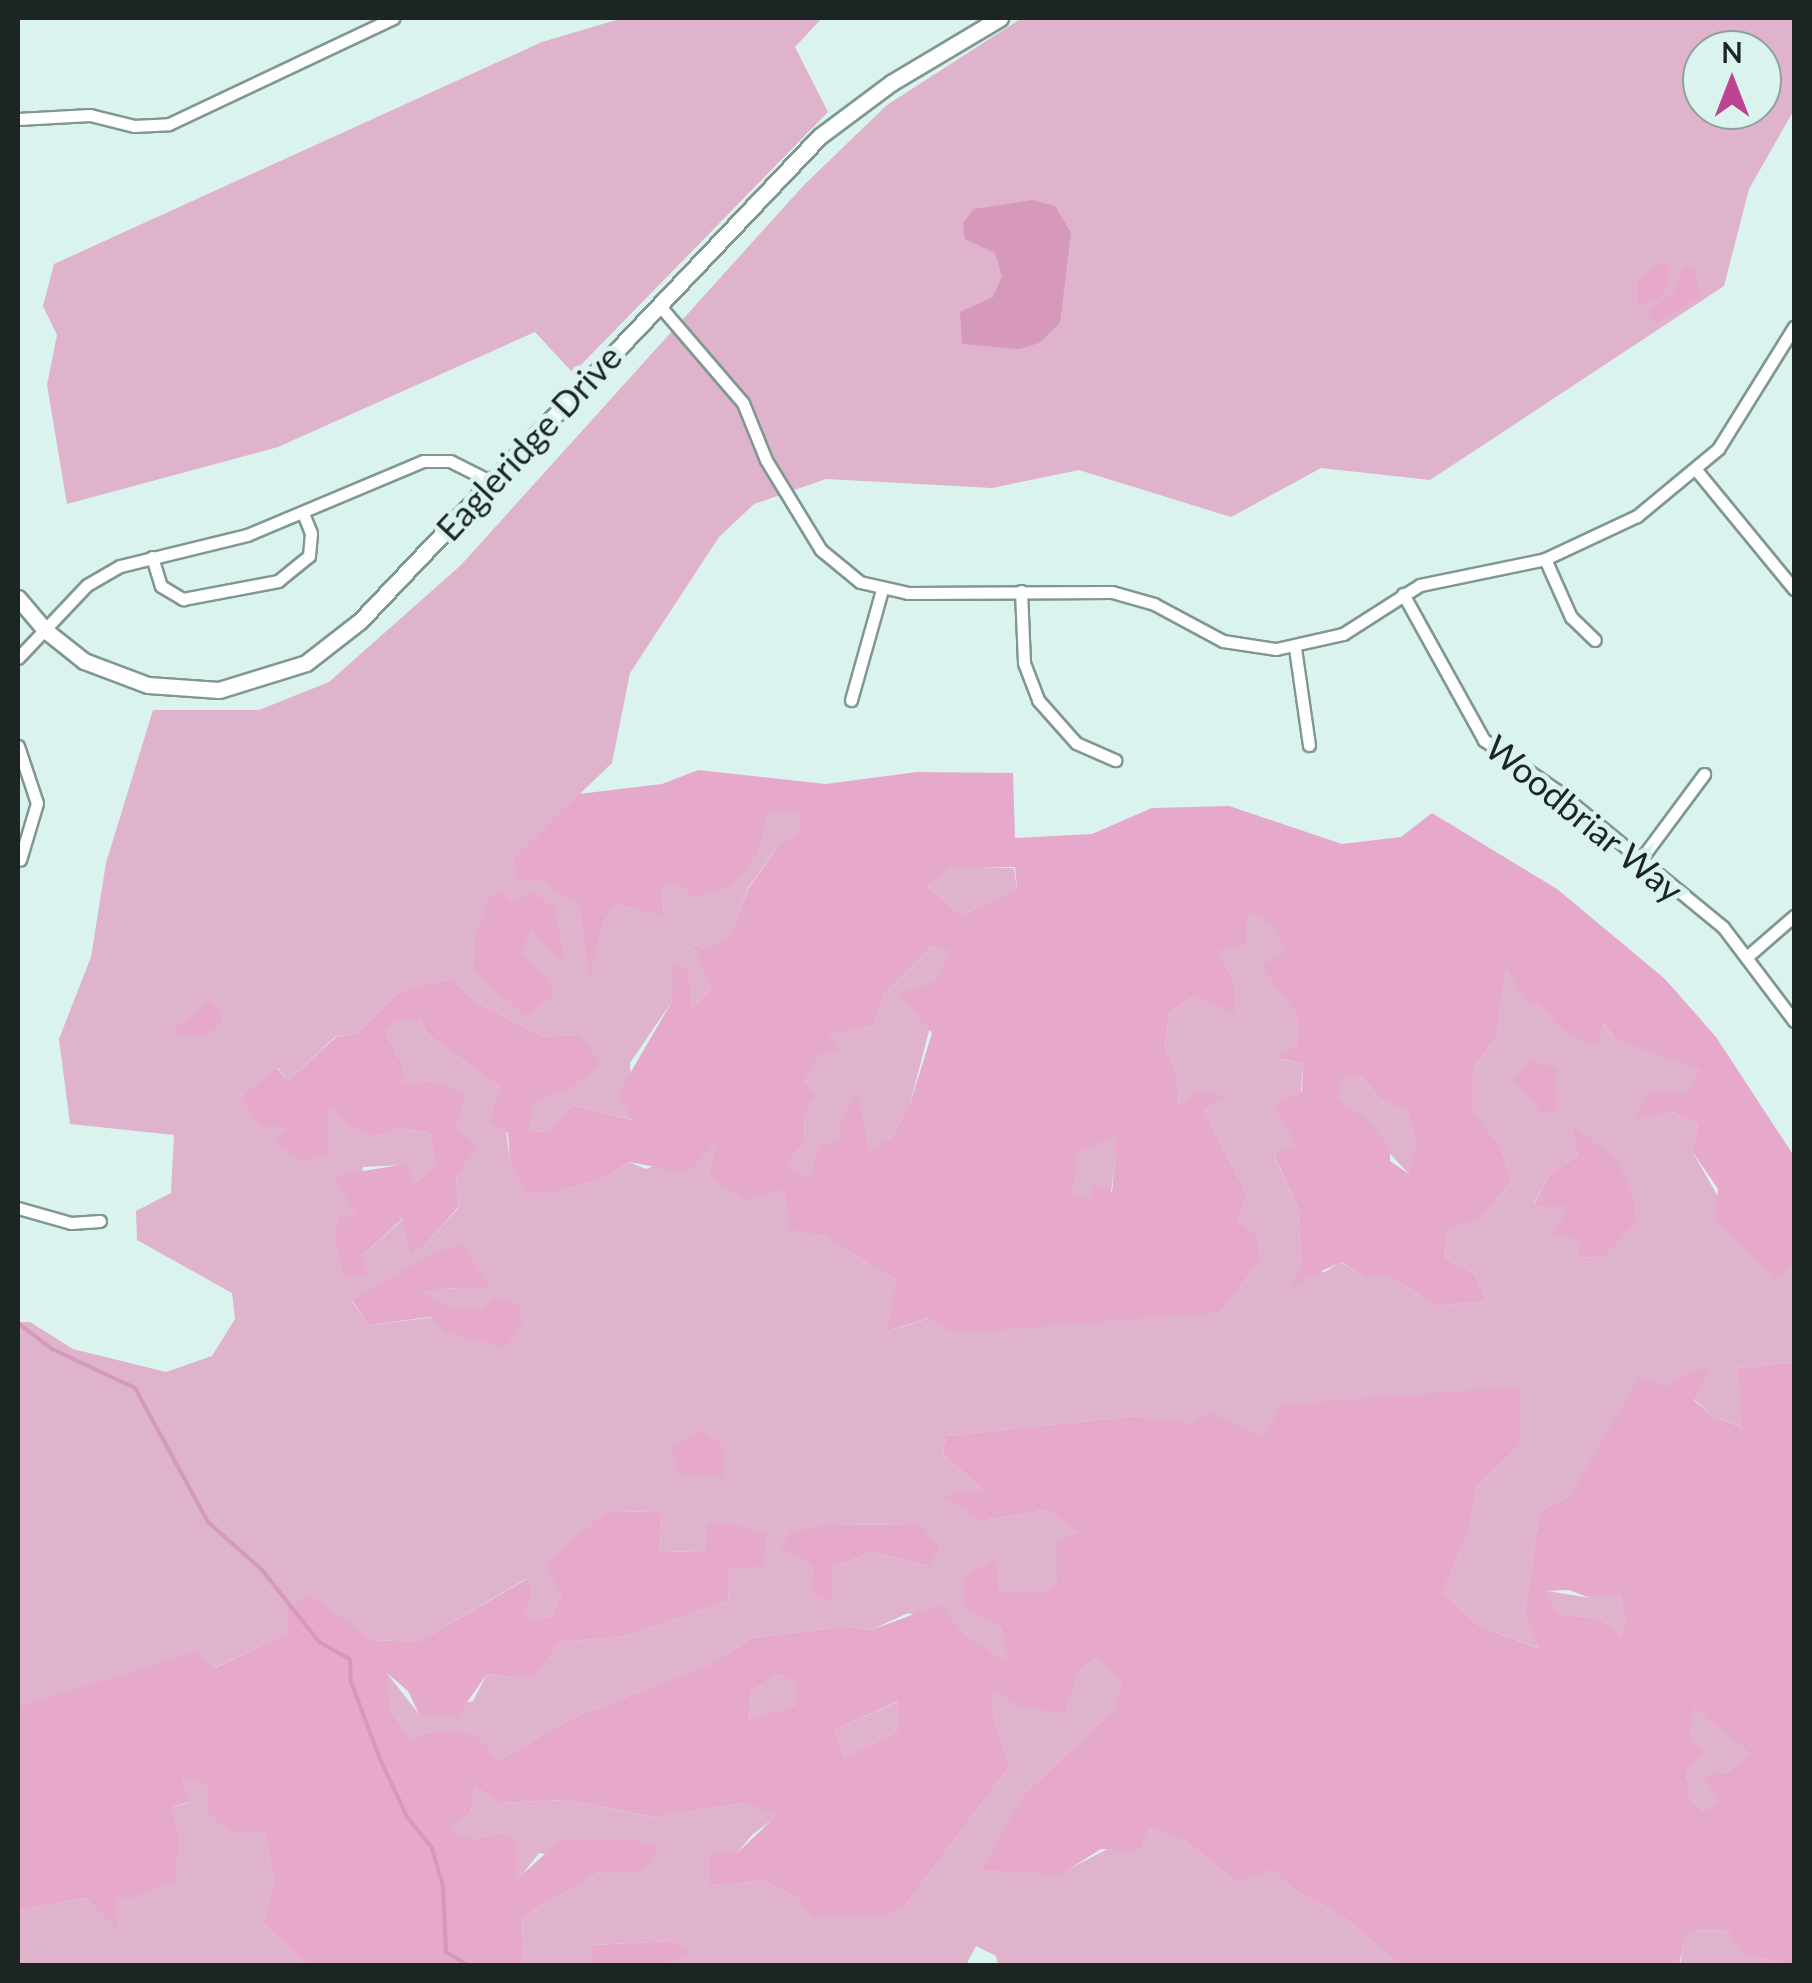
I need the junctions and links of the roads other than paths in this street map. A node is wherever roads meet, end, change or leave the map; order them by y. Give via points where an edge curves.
1 (393, 18) edge
2 (997, 18) edge
3 (18, 119) edge
4 (659, 305) junction
5 (1794, 327) edge
6 (1697, 471) junction
7 (490, 481) junction
8 (303, 513) junction
9 (152, 557) junction
10 (1545, 559) junction
11 (1794, 589) edge
12 (882, 590) junction
13 (1020, 591) junction
14 (1403, 594) junction
15 (18, 598) edge
16 (44, 630) junction
17 (1595, 640) dead end
18 (1295, 648) junction
19 (18, 658) edge
20 (852, 700) dead end
21 (1310, 745) dead end
22 (18, 746) edge
23 (1115, 760) dead end
24 (1704, 774) dead end
25 (20, 860) dead end
26 (1638, 863) junction
27 (1794, 916) edge
28 (1749, 955) junction
29 (1794, 1021) edge
30 (18, 1208) edge
31 (100, 1221) dead end

1 - 3 street via 169,124 134,126 90,115
2 - 4 main road, Eagleridge Drive via 891,82 820,136
4 - 7 main road, Eagleridge Drive
4 - 12 street via 743,403 766,460 822,550 844,573
5 - 6 street via 1736,426
6 - 10 street via 1622,526
6 - 11 street
7 - 8 street via 450,461 423,462
7 - 16 main road, Eagleridge Drive via 339,640 273,677 200,692 148,685 84,661
8 - 9 street via 247,535
8 - 9 street via 312,533 308,556 278,581 183,599 161,586
9 - 16 street via 99,576
10 - 14 street via 1448,577
10 - 17 street via 1571,617
12 - 13 street
12 - 20 street
13 - 18 street via 1124,594 1223,641
13 - 23 street via 1022,650 1038,700 1066,734
14 - 18 street via 1343,634
14 - 26 street, Woodbriar Way via 1484,740 1570,800
15 - 16 main road, Eagleridge Drive
16 - 19 street
18 - 21 street
22 - 25 street via 36,803
24 - 26 street
26 - 28 street, Woodbriar Way
27 - 28 street
28 - 29 street, Woodbriar Way
30 - 31 street via 71,1224

